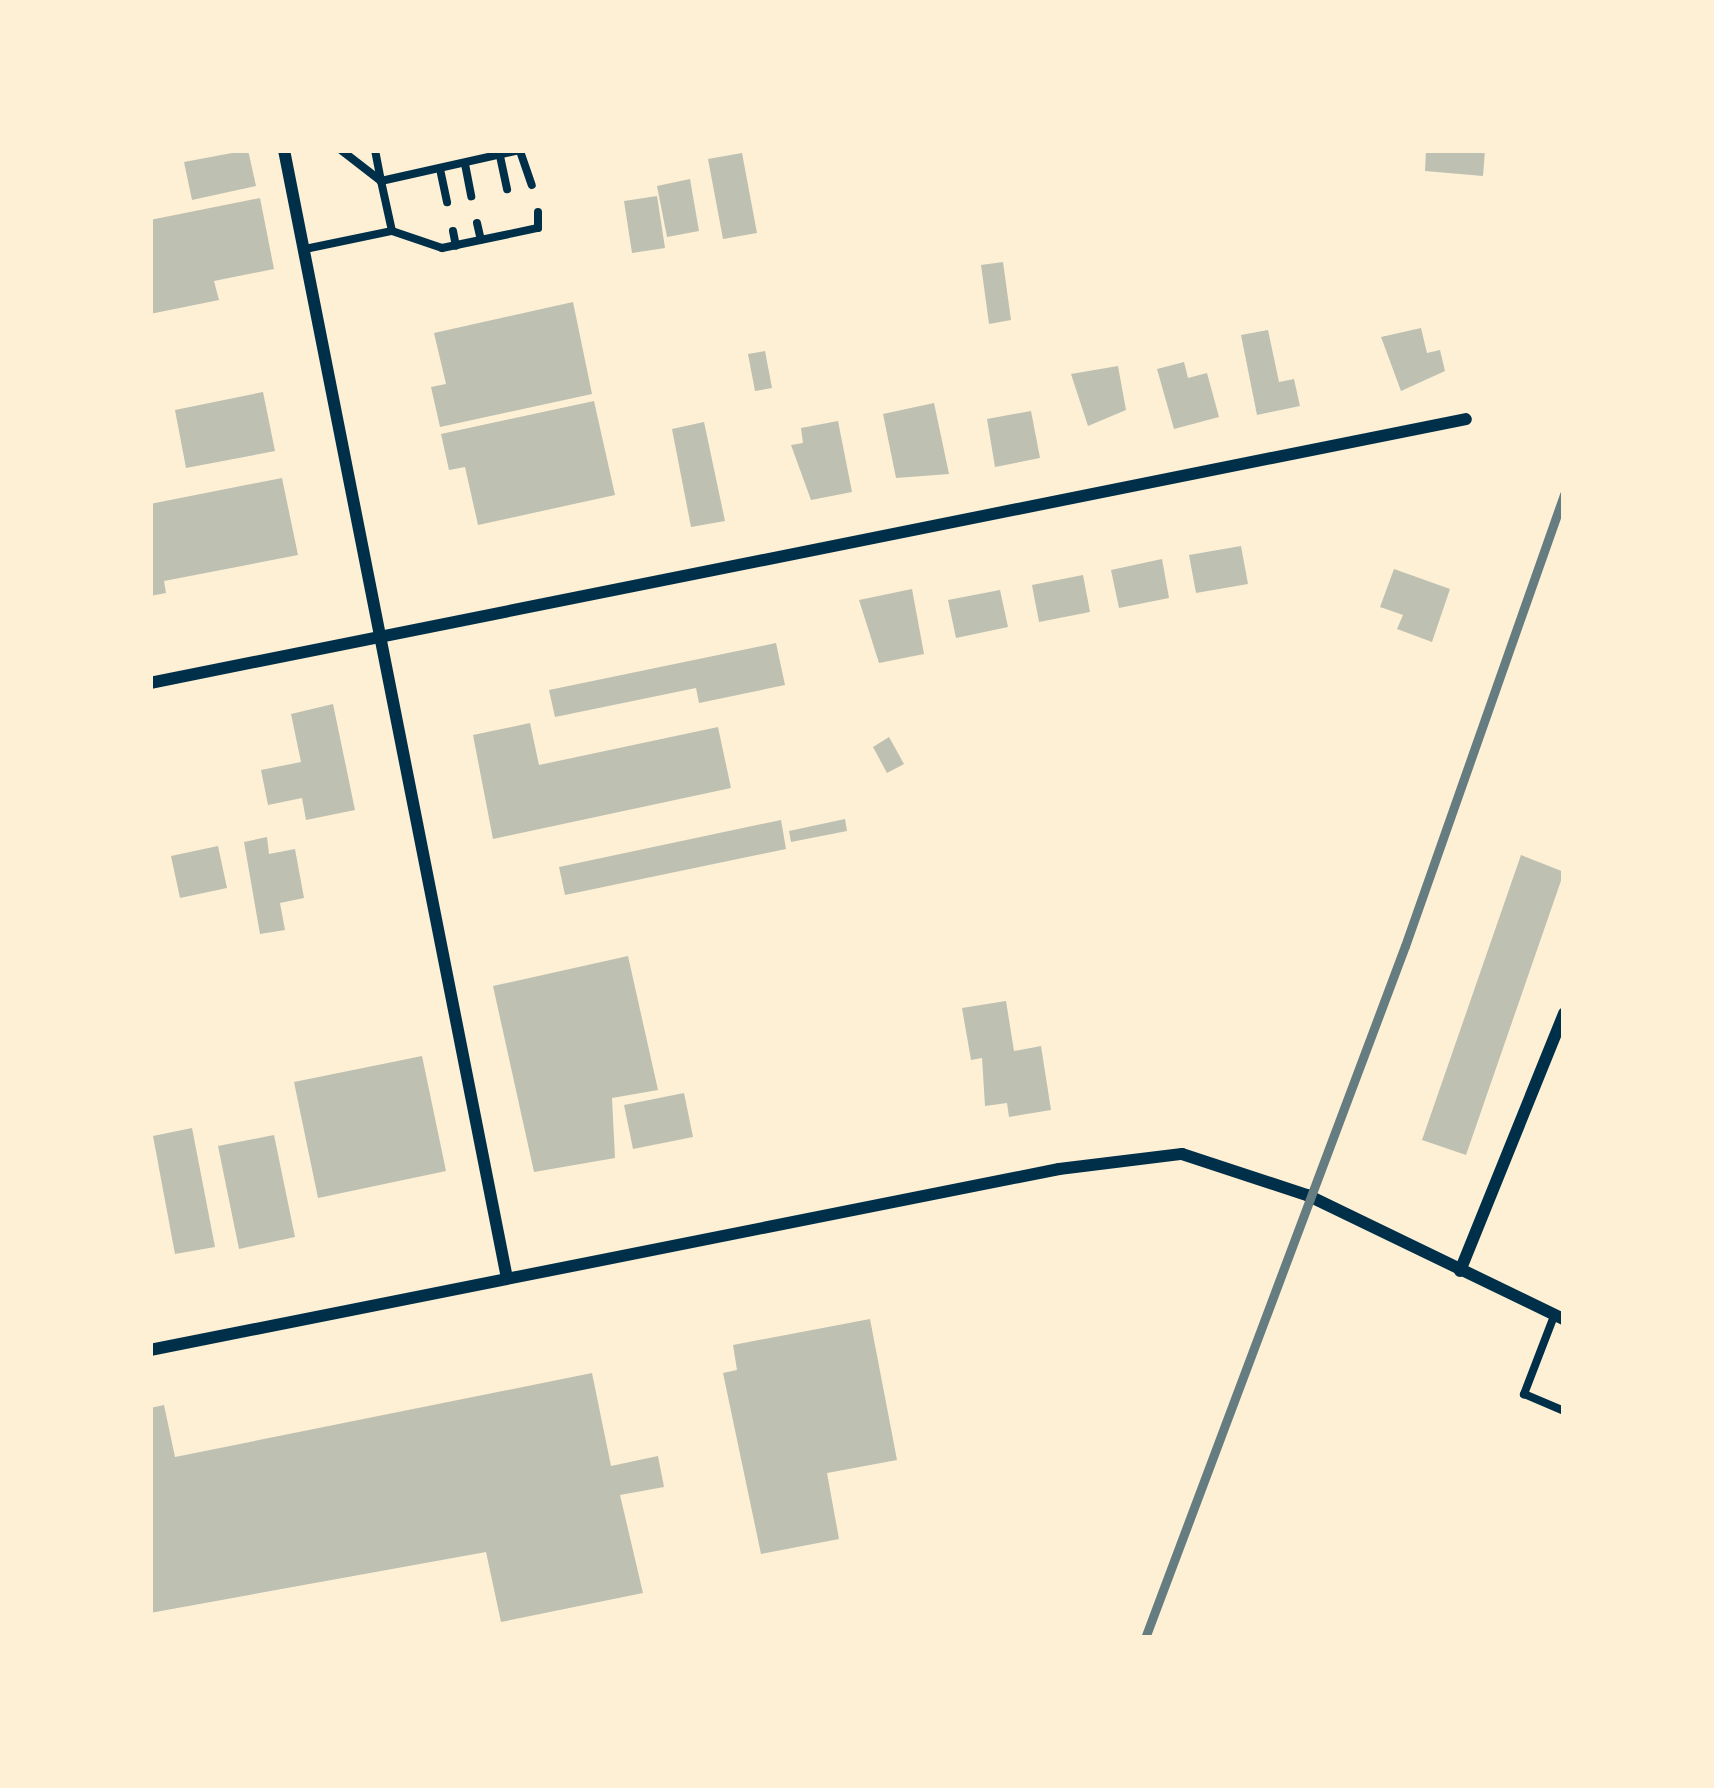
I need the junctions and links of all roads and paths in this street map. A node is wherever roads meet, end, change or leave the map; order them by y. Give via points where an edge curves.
1 (284, 150) edge
2 (341, 150) edge
3 (375, 150) edge
4 (520, 151) edge
5 (484, 155) edge
6 (500, 156) junction
7 (465, 164) junction
8 (440, 169) junction
9 (381, 181) junction
10 (532, 184) dead end
11 (506, 189) dead end
12 (471, 196) dead end
13 (447, 202) dead end
14 (538, 212) dead end
15 (512, 217) dead end
16 (477, 223) dead end
17 (392, 231) junction
18 (453, 231) dead end
19 (515, 233) junction
20 (481, 240) junction
21 (456, 245) junction
22 (304, 249) junction
23 (1466, 419) dead end
24 (380, 637) junction
25 (150, 683) edge
26 (1564, 1013) edge
27 (1460, 1271) junction
28 (507, 1278) junction
29 (1559, 1317) edge
30 (150, 1350) edge
31 (1564, 1411) edge

1 - 22 street
2 - 9 lane
3 - 9 lane
4 - 6 lane
4 - 10 lane
5 - 6 lane
5 - 7 lane
6 - 11 lane
7 - 8 lane
7 - 12 lane
8 - 9 lane
8 - 13 lane
9 - 17 lane
14 - 19 lane via 538,228
15 - 19 lane
16 - 20 lane
17 - 21 lane
17 - 22 lane
18 - 21 lane
19 - 20 lane
20 - 21 lane
22 - 24 street
23 - 24 street
24 - 25 street
24 - 28 street
26 - 27 street
27 - 28 street via 1214,1159 1129,1158
27 - 29 street
28 - 30 street
29 - 31 lane via 1524,1394

